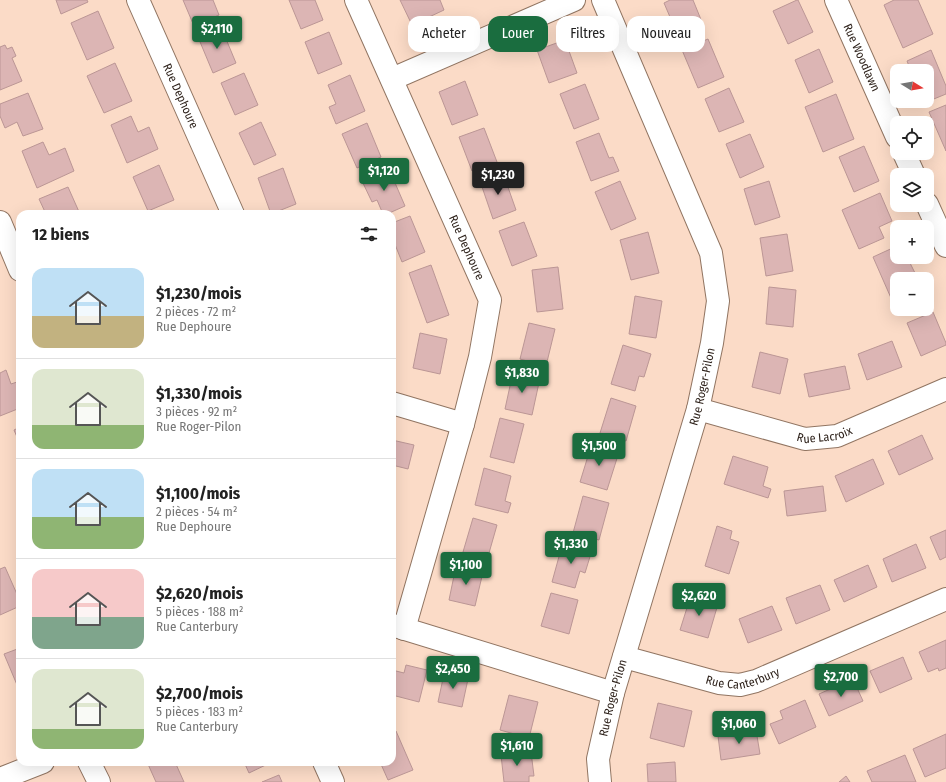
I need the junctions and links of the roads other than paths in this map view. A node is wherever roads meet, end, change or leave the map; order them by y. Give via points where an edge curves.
1 (138, 0) edge
2 (356, 0) edge
3 (574, 0) edge
4 (603, 0) edge
5 (836, 0) edge
6 (392, 80) junction
7 (890, 120) edge
8 (231, 210) edge
9 (931, 212) edge
10 (0, 222) edge
11 (946, 246) edge
12 (16, 260) edge
13 (946, 389) edge
14 (396, 404) edge
15 (698, 409) junction
16 (463, 424) junction
17 (946, 599) edge
18 (398, 627) edge
19 (624, 657) junction
20 (612, 693) junction
21 (33, 766) edge
22 (91, 766) edge
23 (326, 766) edge
24 (0, 779) edge
25 (99, 782) edge
26 (333, 782) edge
27 (600, 782) edge

1 - 8 street, Rue Dephoure
2 - 6 street, Rue Dephoure
3 - 6 street
4 - 15 street, Rue Roger-Pilon via 711,253 718,301
5 - 7 street, Rue Woodlawn
6 - 16 street, Rue Dephoure via 490,300 480,357
9 - 11 street
10 - 12 street
13 - 15 street, Rue Lacroix via 837,436 805,439
14 - 16 street
15 - 19 street, Rue Roger-Pilon
16 - 18 street, Rue Dephoure
17 - 19 street, Rue Canterbury via 756,681 740,685 719,683
18 - 20 street
19 - 20 street, Rue Roger-Pilon
20 - 27 street, Rue Roger-Pilon via 598,758
21 - 24 street
22 - 25 street
23 - 26 street

